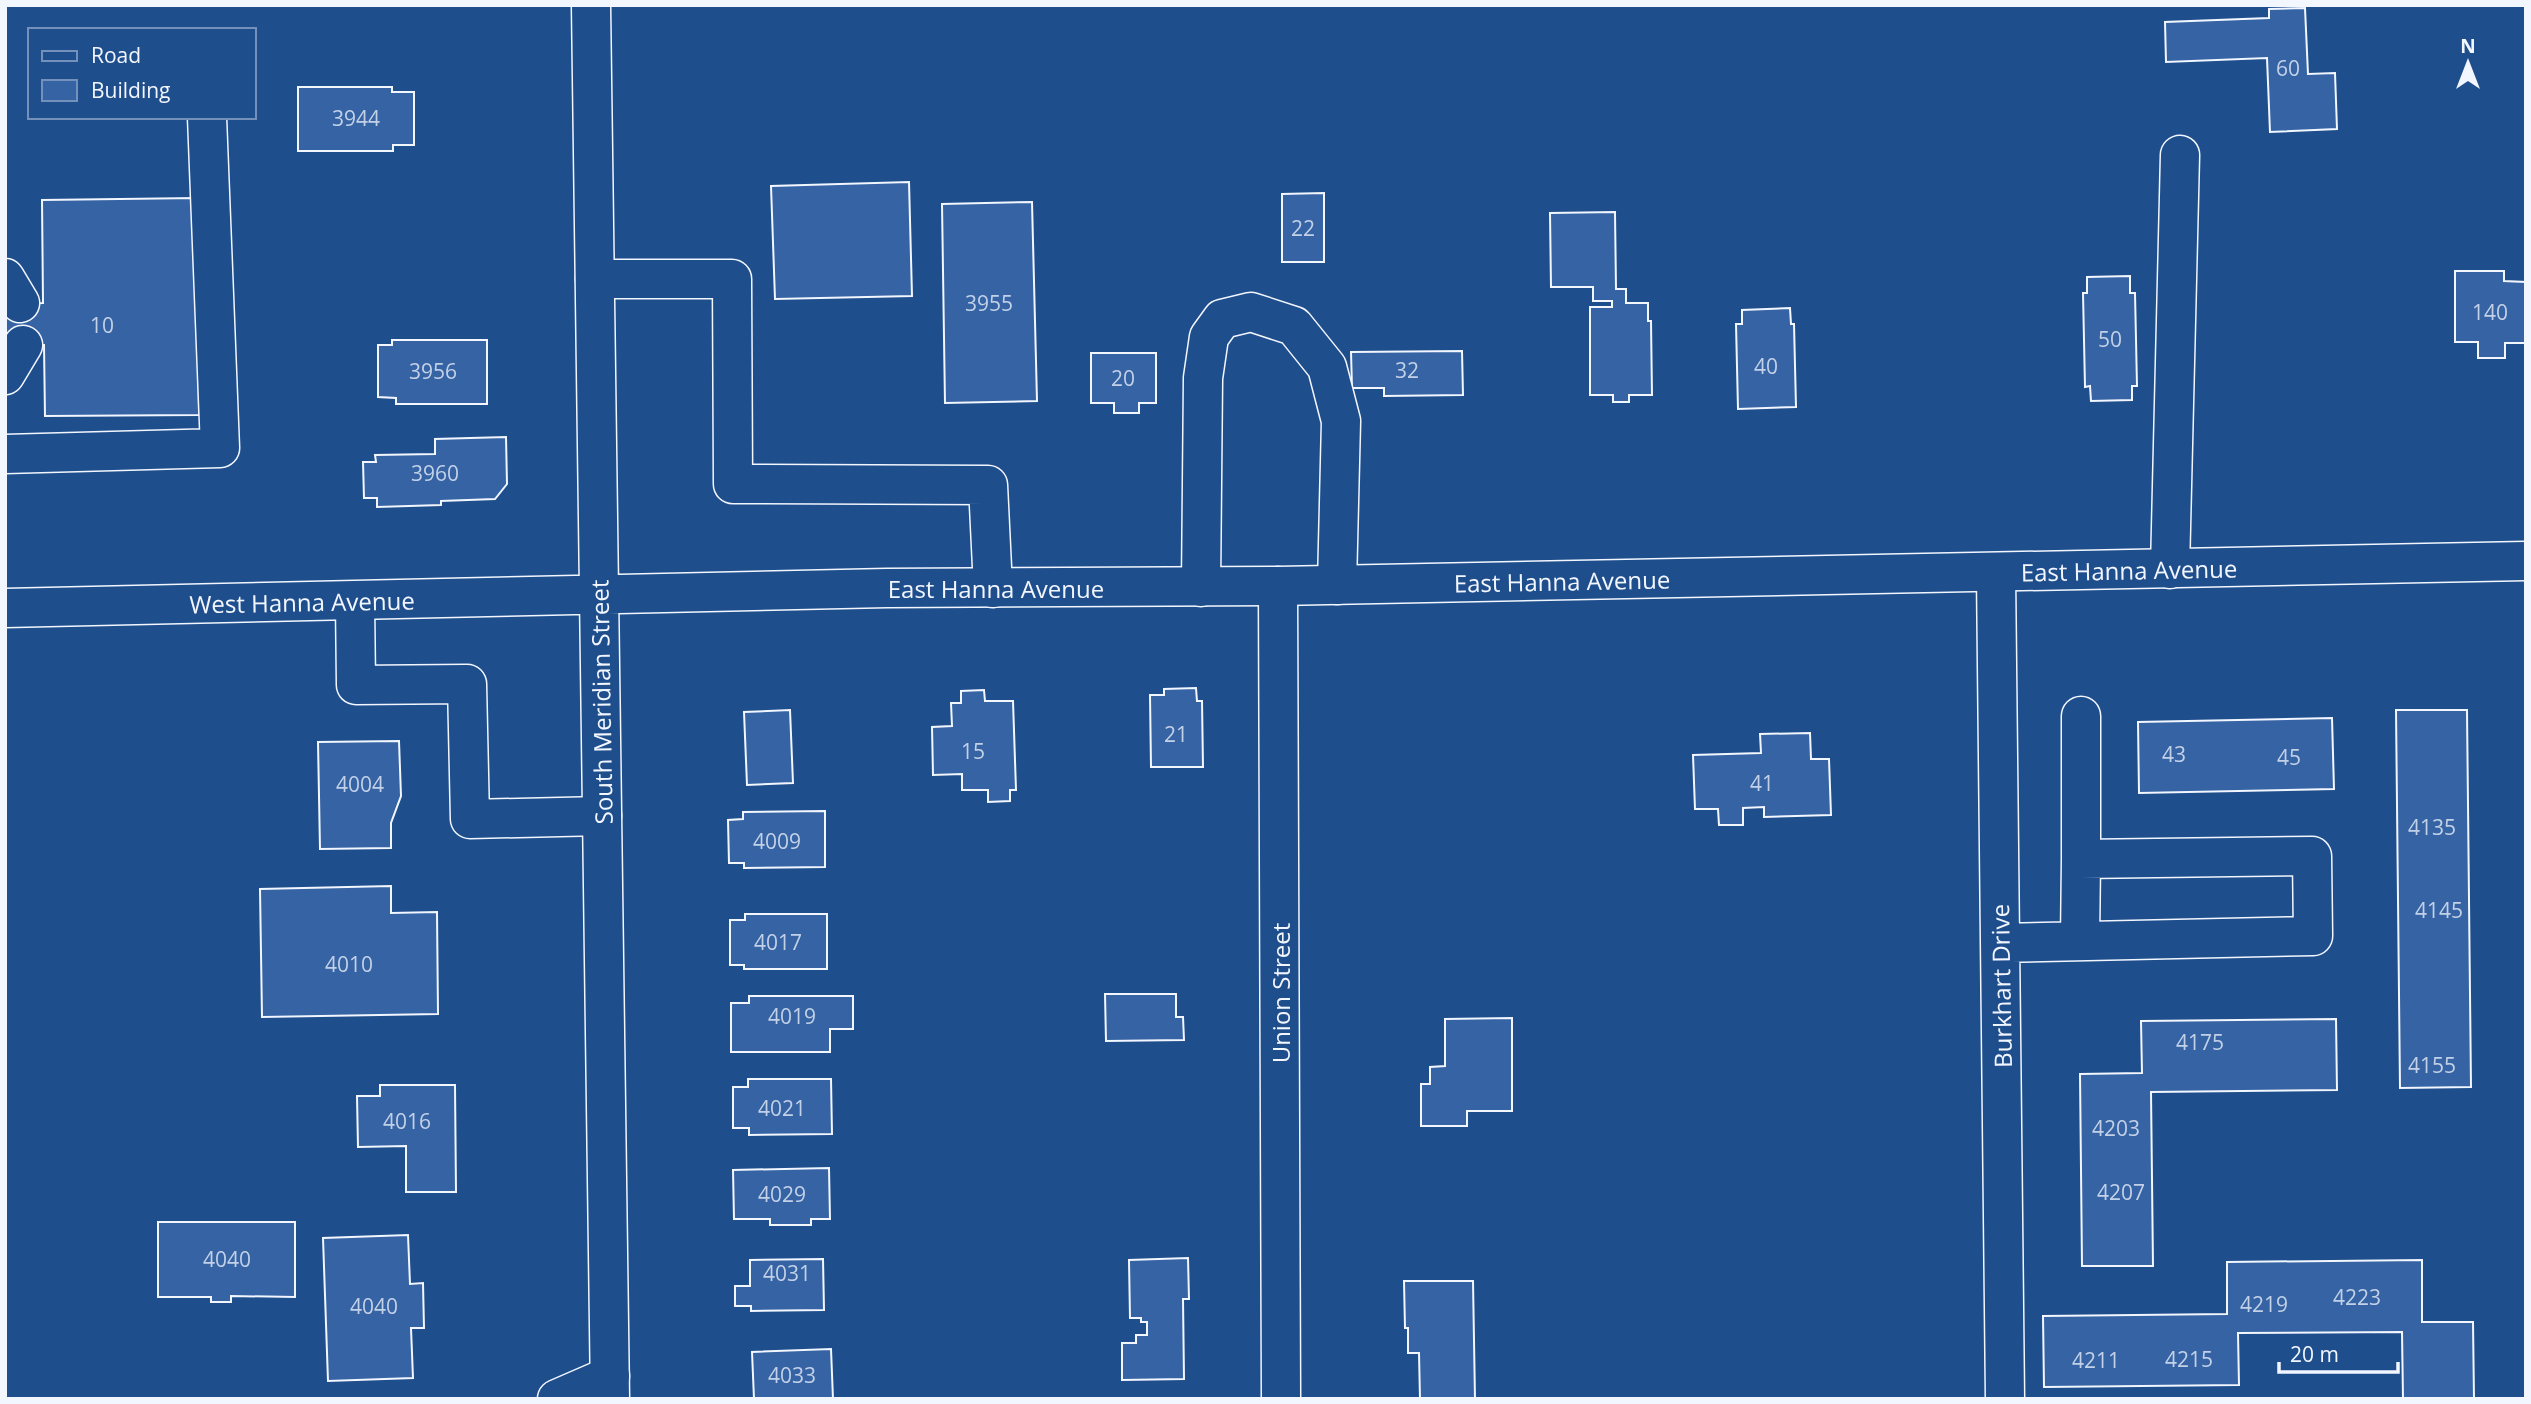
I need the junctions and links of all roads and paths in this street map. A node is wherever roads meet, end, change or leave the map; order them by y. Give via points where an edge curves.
1 (591, 5) edge
2 (207, 119) edge
3 (2180, 155) dead end
4 (594, 279) junction
5 (5, 454) edge
6 (2526, 561) edge
7 (2170, 569) junction
8 (1996, 573) junction
9 (1337, 585) junction
10 (1278, 586) junction
11 (1201, 587) junction
12 (993, 588) junction
13 (599, 595) junction
14 (355, 601) junction
15 (5, 608) edge
16 (2081, 716) dead end
17 (602, 816) junction
18 (2081, 859) junction
19 (2080, 942) junction
20 (2000, 943) junction
21 (610, 1388) edge
22 (557, 1399) edge
23 (1281, 1399) edge
24 (2005, 1399) edge

1 - 4 main road, South Meridian Street
2 - 5 main road via 220,448
3 - 7 main road
4 - 12 main road via 732,279 733,484 988,485
4 - 13 main road, South Meridian Street
6 - 7 main road, East Hanna Avenue
7 - 8 main road, East Hanna Avenue
8 - 9 main road, East Hanna Avenue
8 - 20 main road, Burkhart Drive
9 - 10 main road, East Hanna Avenue
9 - 11 main road via 1341,421 1327,367 1294,326 1251,312 1222,319 1209,337 1203,378
10 - 11 main road, East Hanna Avenue
10 - 23 main road, Union Street
11 - 12 main road, East Hanna Avenue
12 - 13 main road, East Hanna Avenue
13 - 14 main road, West Hanna Avenue
13 - 17 main road, South Meridian Street
14 - 15 main road, West Hanna Avenue
14 - 17 main road via 356,685 467,684 470,819
16 - 18 main road
17 - 21 main road, South Meridian Street
18 - 19 main road
18 - 19 main road via 2312,856 2313,936
19 - 20 main road
20 - 24 main road, Burkhart Drive
21 - 22 main road

